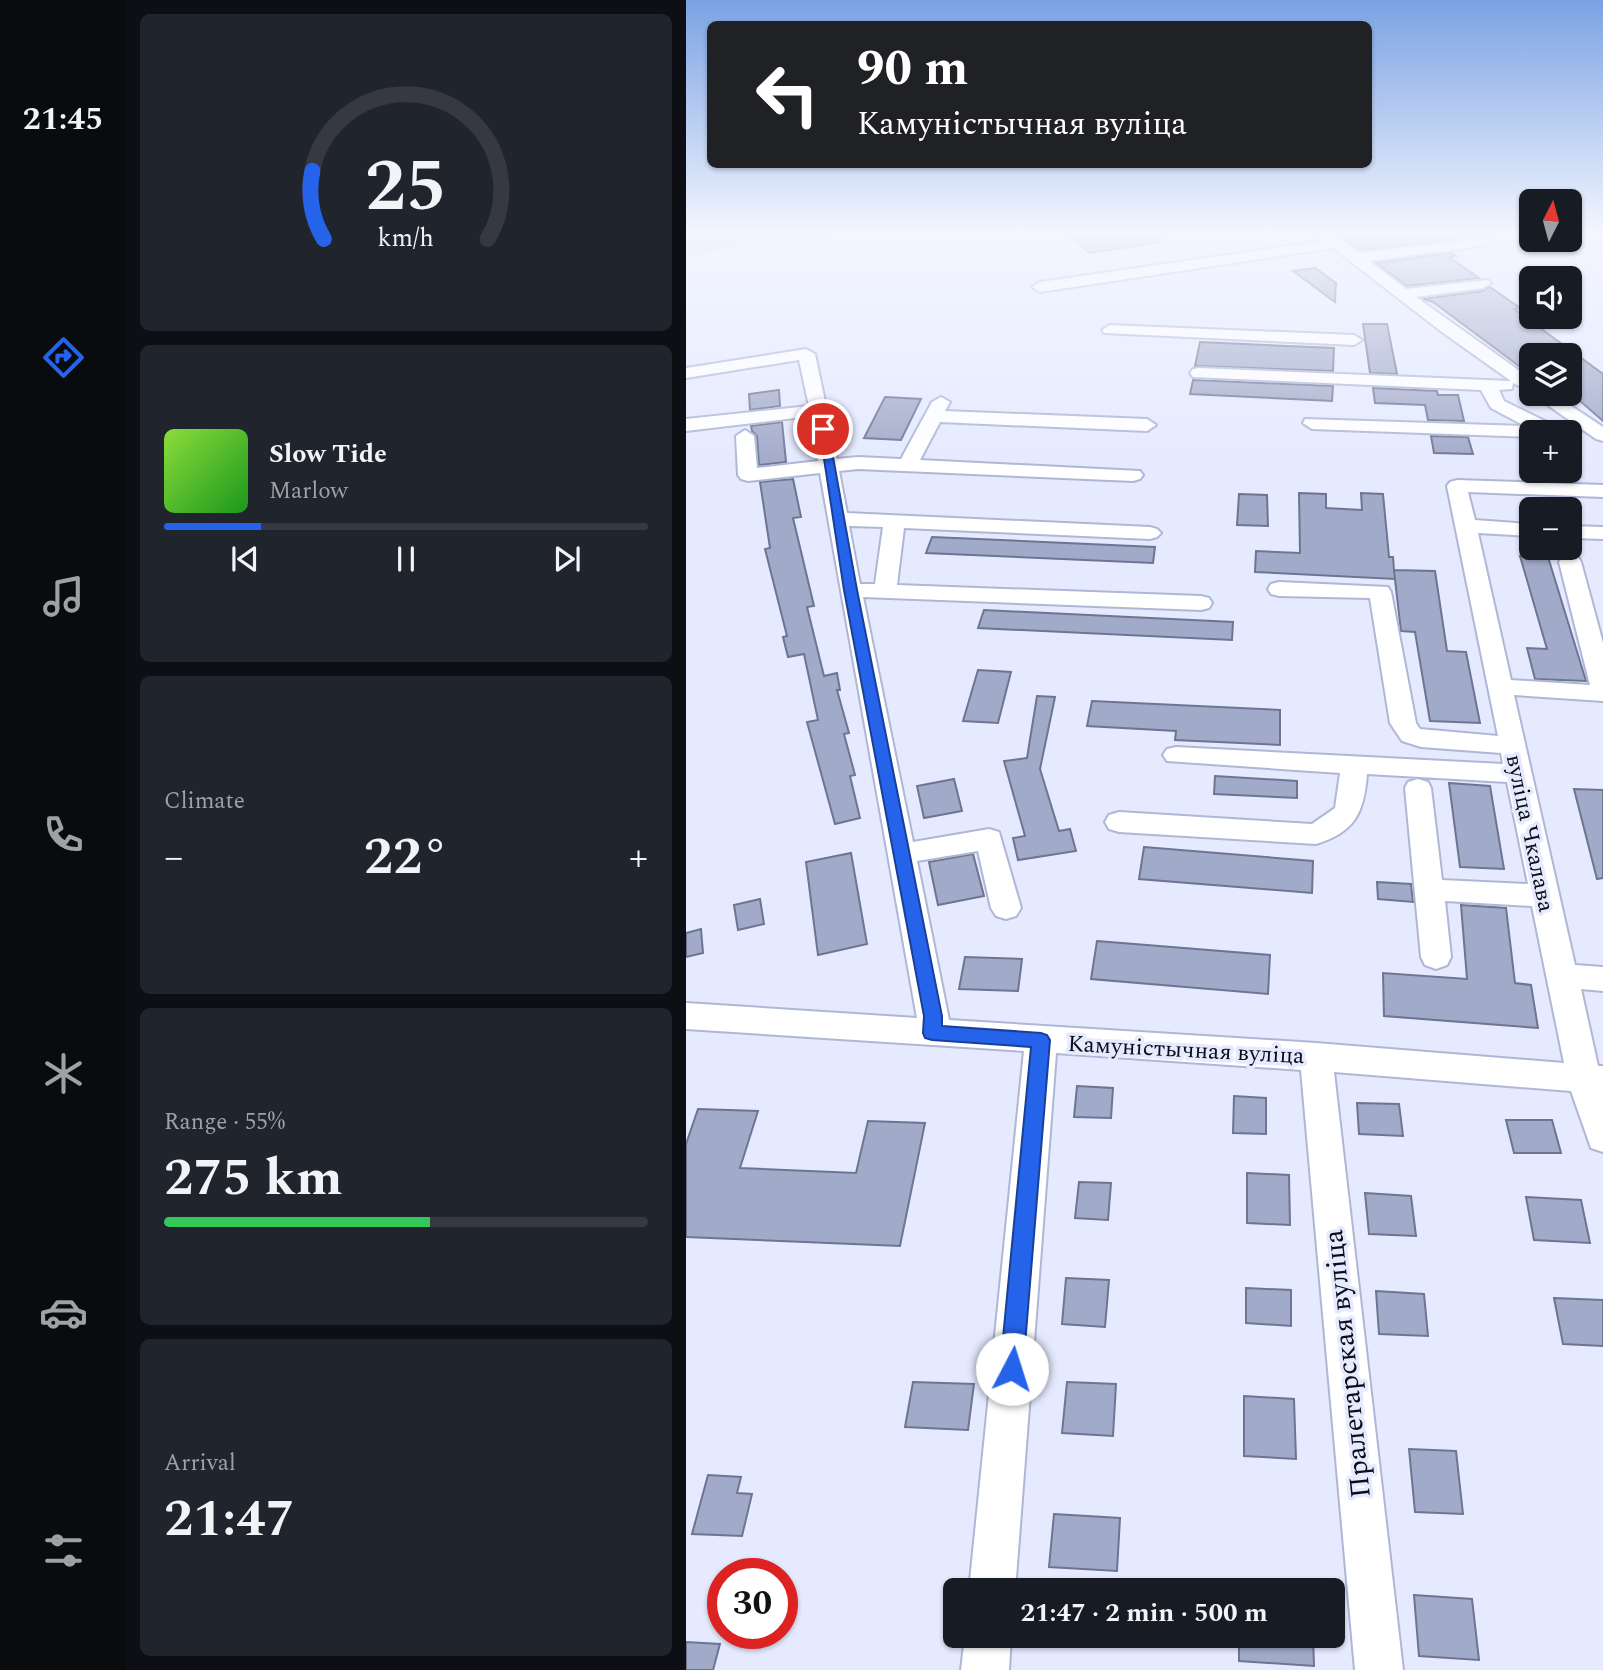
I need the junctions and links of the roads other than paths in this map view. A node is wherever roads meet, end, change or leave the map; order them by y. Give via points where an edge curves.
1 (1424, 310) edge
2 (1352, 322) dead end
3 (1110, 330) dead end
4 (1356, 360) junction
5 (686, 373) edge
6 (1199, 373) dead end
7 (1519, 378) edge
8 (1488, 385) junction
9 (1519, 387) edge
10 (1560, 406) edge
11 (819, 410) junction
12 (1530, 420) edge
13 (1312, 423) dead end
14 (686, 425) edge
15 (1147, 425) dead end
16 (1519, 431) edge
17 (1582, 433) edge
18 (1601, 433) edge
19 (745, 436) dead end
20 (908, 465) junction
21 (830, 466) junction
22 (1133, 475) dead end
23 (1603, 491) edge
24 (838, 519) junction
25 (894, 522) junction
26 (1464, 526) junction
27 (1519, 529) edge
28 (1150, 533) dead end
29 (1582, 534) edge
30 (1602, 536) edge
31 (1570, 562) dead end
32 (1279, 589) dead end
33 (850, 590) junction
34 (885, 591) junction
35 (1201, 603) dead end
36 (1499, 687) junction
37 (1603, 690) edge
38 (1512, 745) junction
39 (1176, 755) dead end
40 (1354, 765) junction
41 (1518, 774) junction
42 (1418, 788) dead end
43 (1119, 822) dead end
44 (902, 854) junction
45 (1428, 890) junction
46 (1545, 896) junction
47 (1006, 908) dead end
48 (1436, 957) dead end
49 (1563, 976) junction
50 (1603, 979) edge
51 (686, 1016) edge
52 (932, 1033) junction
53 (1041, 1040) junction
54 (1315, 1057) junction
55 (1593, 1079) edge
56 (1603, 1138) edge
57 (993, 1578) edge
58 (987, 1648) edge
59 (985, 1670) edge
60 (1379, 1670) edge

1 - 7 street
2 - 4 street
3 - 4 street
4 - 6 street
4 - 8 street
5 - 11 street via 806,354
8 - 9 street
8 - 12 street via 1497,404
10 - 18 street
11 - 14 street
11 - 21 street
13 - 16 street
15 - 20 street via 938,409
17 - 18 street
19 - 21 street via 748,475
20 - 21 street
20 - 22 street
21 - 24 street
23 - 26 street, вуліца Чкалава via 1457,486
24 - 25 street
24 - 33 street
25 - 28 street
25 - 34 street
26 - 27 street
26 - 36 street, вуліца Чкалава
29 - 30 street
31 - 37 street
32 - 38 street via 1380,592 1403,723 1410,735
33 - 34 street
33 - 44 street
34 - 35 street
36 - 37 street
36 - 38 street, вуліца Чкалава
38 - 41 street, вуліца Чкалава
39 - 40 street
40 - 41 street
40 - 43 street via 1350,810 1339,823 1316,834
41 - 46 street, вуліца Чкалава
42 - 45 street
44 - 47 street via 989,839
44 - 52 street via 933,1016
45 - 46 street
45 - 48 street
46 - 49 street, вуліца Чкалава
49 - 50 street
49 - 55 street, вуліца Чкалава
51 - 52 street, Камуністычная вуліца
52 - 53 street, Камуністычная вуліца
53 - 54 street, Камуністычная вуліца
53 - 57 street
54 - 55 street, Камуністычная вуліца
54 - 60 street, Пралетарская вуліца
55 - 56 street, вуліца Чкалава
58 - 59 street

